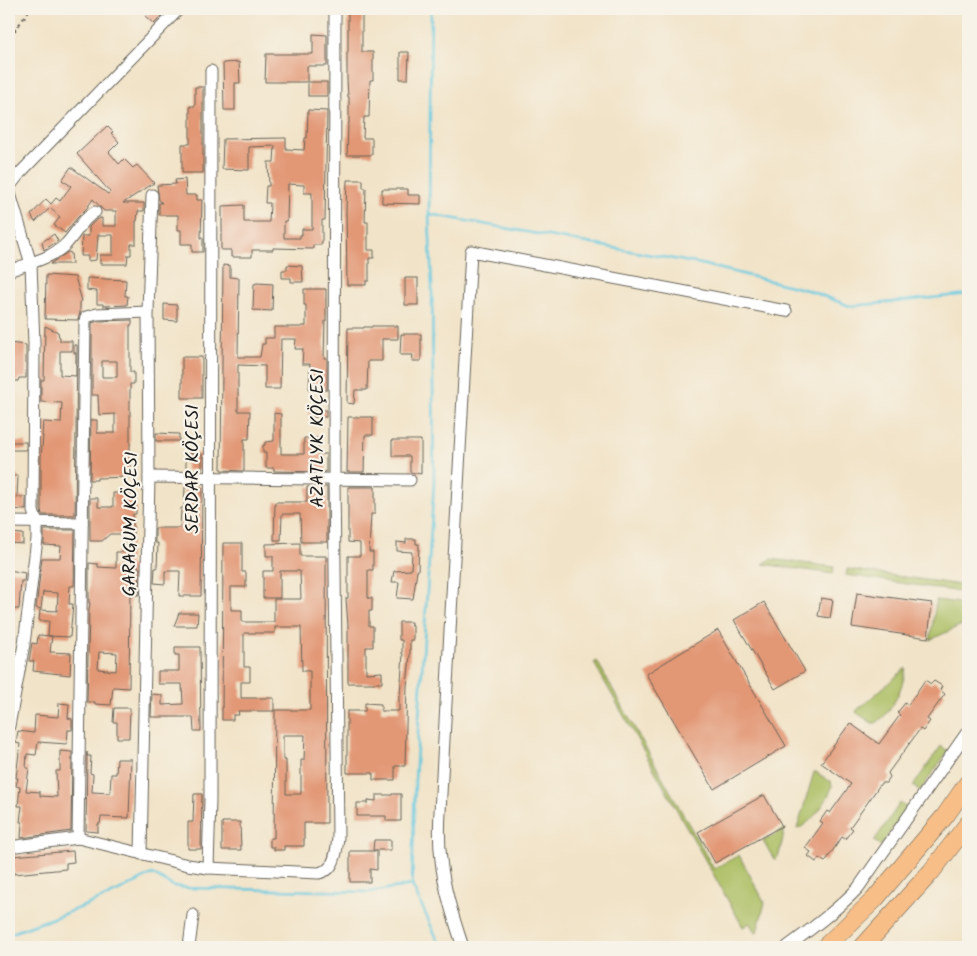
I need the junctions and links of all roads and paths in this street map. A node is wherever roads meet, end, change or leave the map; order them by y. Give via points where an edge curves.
1 (30, 9) edge
2 (179, 9) edge
3 (335, 9) edge
4 (9, 39) edge
5 (211, 71) dead end
6 (9, 189) edge
7 (152, 195) dead end
8 (95, 212) dead end
9 (31, 264) junction
10 (9, 271) edge
11 (786, 311) dead end
12 (148, 312) junction
13 (149, 477) junction
14 (210, 478) junction
15 (334, 479) junction
16 (410, 480) dead end
17 (9, 522) edge
18 (36, 523) junction
19 (82, 523) junction
20 (9, 726) edge
21 (968, 731) edge
22 (968, 783) edge
23 (968, 824) edge
24 (78, 838) junction
25 (9, 847) edge
26 (141, 854) junction
27 (208, 868) junction
28 (192, 915) dead end
29 (189, 947) edge
30 (463, 947) edge
31 (787, 947) edge
32 (825, 947) edge
33 (863, 947) edge

1 - 4 path
2 - 6 street via 20,173
3 - 15 street, AZATLYK KÖÇESI
5 - 14 street, SERDAR KÖÇESI
6 - 9 street
7 - 12 street, GARAGUM KÖÇESI
8 - 9 street via 65,245
9 - 10 street
9 - 18 street via 33,511
11 - 30 street via 471,251 440,822 445,884
12 - 13 street, GARAGUM KÖÇESI
12 - 19 street via 97,314 86,317 84,321
13 - 14 street
13 - 26 street, GARAGUM KÖÇESI
14 - 15 street
14 - 27 street, SERDAR KÖÇESI
15 - 16 street
15 - 27 street, AZATLYK KÖÇESI via 336,852 331,866 319,873
17 - 18 street
18 - 19 street
18 - 20 street via 37,539 24,644
19 - 24 street
21 - 31 street via 858,888
22 - 32 highway via 945,816 874,900
23 - 33 highway via 931,872
24 - 25 street
24 - 26 street
26 - 27 street
28 - 29 street

